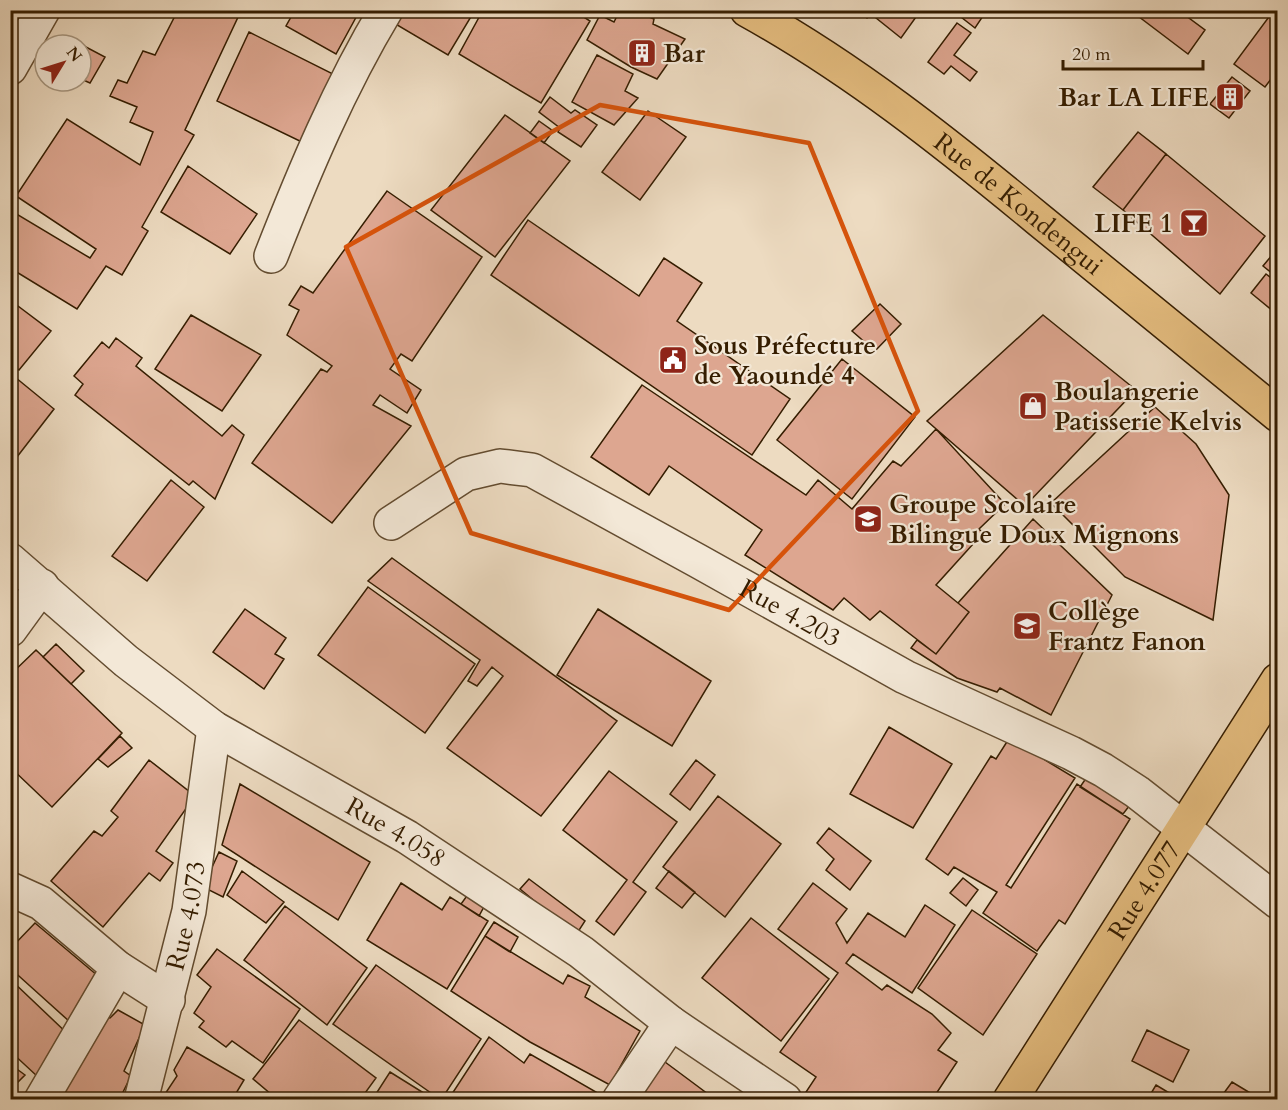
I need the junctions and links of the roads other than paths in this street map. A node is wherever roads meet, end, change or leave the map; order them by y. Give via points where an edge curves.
1 (43, 10) edge
2 (386, 10) edge
3 (747, 10) edge
4 (10, 68) edge
5 (271, 256) dead end
6 (1278, 414) edge
7 (390, 523) dead end
8 (10, 560) edge
9 (42, 586) junction
10 (10, 630) edge
11 (1278, 680) edge
12 (214, 728) junction
13 (1183, 830) junction
14 (10, 889) edge
15 (1278, 902) edge
16 (118, 968) junction
17 (168, 1000) junction
18 (671, 1023) junction
19 (41, 1100) edge
20 (141, 1100) edge
21 (619, 1100) edge
22 (785, 1100) edge
23 (1010, 1100) edge

1 - 4 street
2 - 5 street via 339,98
3 - 6 main road, Rue de Kondengui via 888,99
7 - 13 street, Rue 4.203 via 466,474 500,466 532,470 905,677 1103,770
8 - 9 street, Rue 4.058
9 - 10 street
9 - 12 street, Rue 4.058 via 126,661
11 - 13 main road, Rue 4.077
12 - 17 street, Rue 4.073 via 189,911
12 - 18 street, Rue 4.058 via 407,837 581,952
13 - 15 street, Rue 4.203
13 - 23 main road, Rue 4.077
14 - 16 street via 40,903
16 - 17 street
16 - 19 street
17 - 20 street, Rue 4.073
18 - 21 street
18 - 22 street, Rue 4.058

